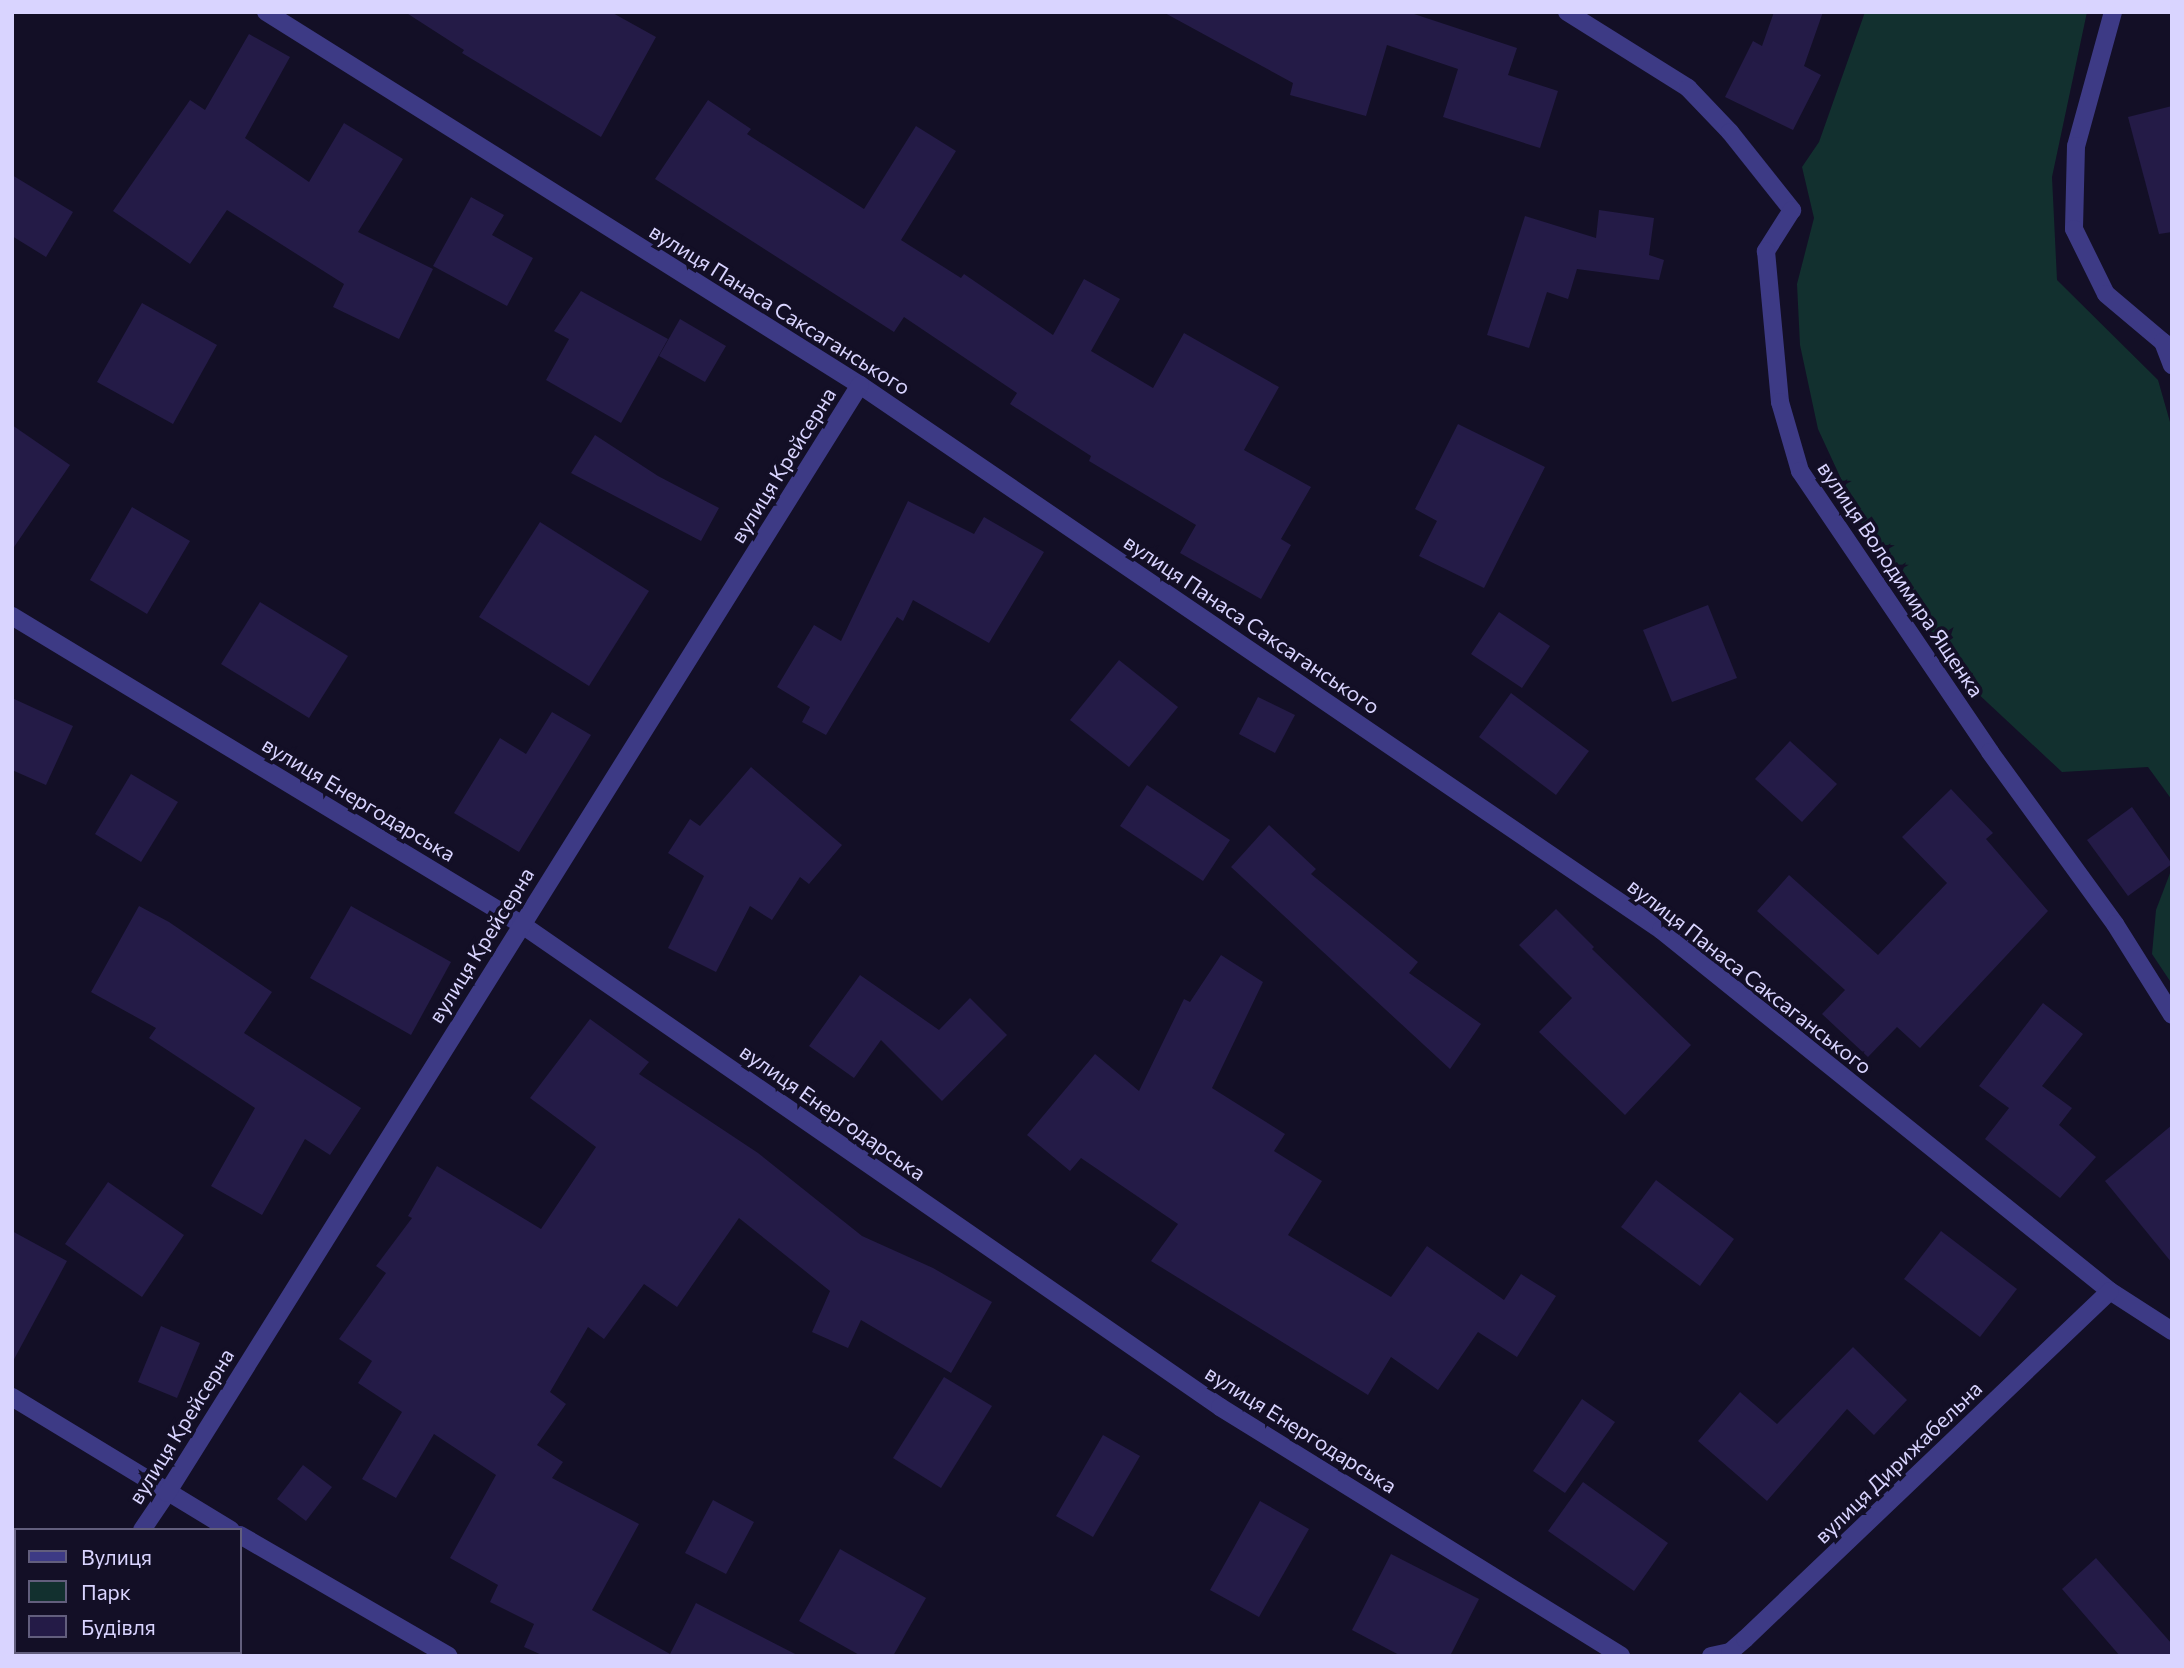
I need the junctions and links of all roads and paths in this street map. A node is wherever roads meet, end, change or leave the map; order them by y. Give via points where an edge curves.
1 (266, 12) edge
2 (1567, 12) edge
3 (2113, 12) edge
4 (2172, 366) edge
5 (860, 385) junction
6 (12, 616) edge
7 (521, 924) junction
8 (2172, 1016) edge
9 (2110, 1291) junction
10 (2172, 1331) edge
11 (12, 1397) edge
12 (167, 1493) junction
13 (143, 1528) edge
14 (227, 1528) edge
15 (242, 1536) edge
16 (449, 1656) edge
17 (1621, 1656) edge
18 (1711, 1656) edge

1 - 5 street, вулиця Панаса Саксаганського
2 - 8 street, вулиця Володимира Ященка via 1688,88 1792,210 1766,251 1780,402 1800,471 1990,752 2115,924
3 - 4 street via 2076,146 2074,229 2106,294 2163,342
5 - 7 street, вулиця Крейсерна
5 - 9 street, вулиця Панаса Саксаганського via 1661,930
6 - 7 street, вулиця Енергодарська
7 - 12 street, вулиця Крейсерна
7 - 17 street, вулиця Енергодарська via 1220,1407
9 - 10 street, вулиця Панаса Саксаганського
9 - 18 street, вулиця Дирижабельна via 1745,1639 1730,1652
11 - 12 street
12 - 13 street, вулиця Крейсерна
12 - 14 street
15 - 16 street

